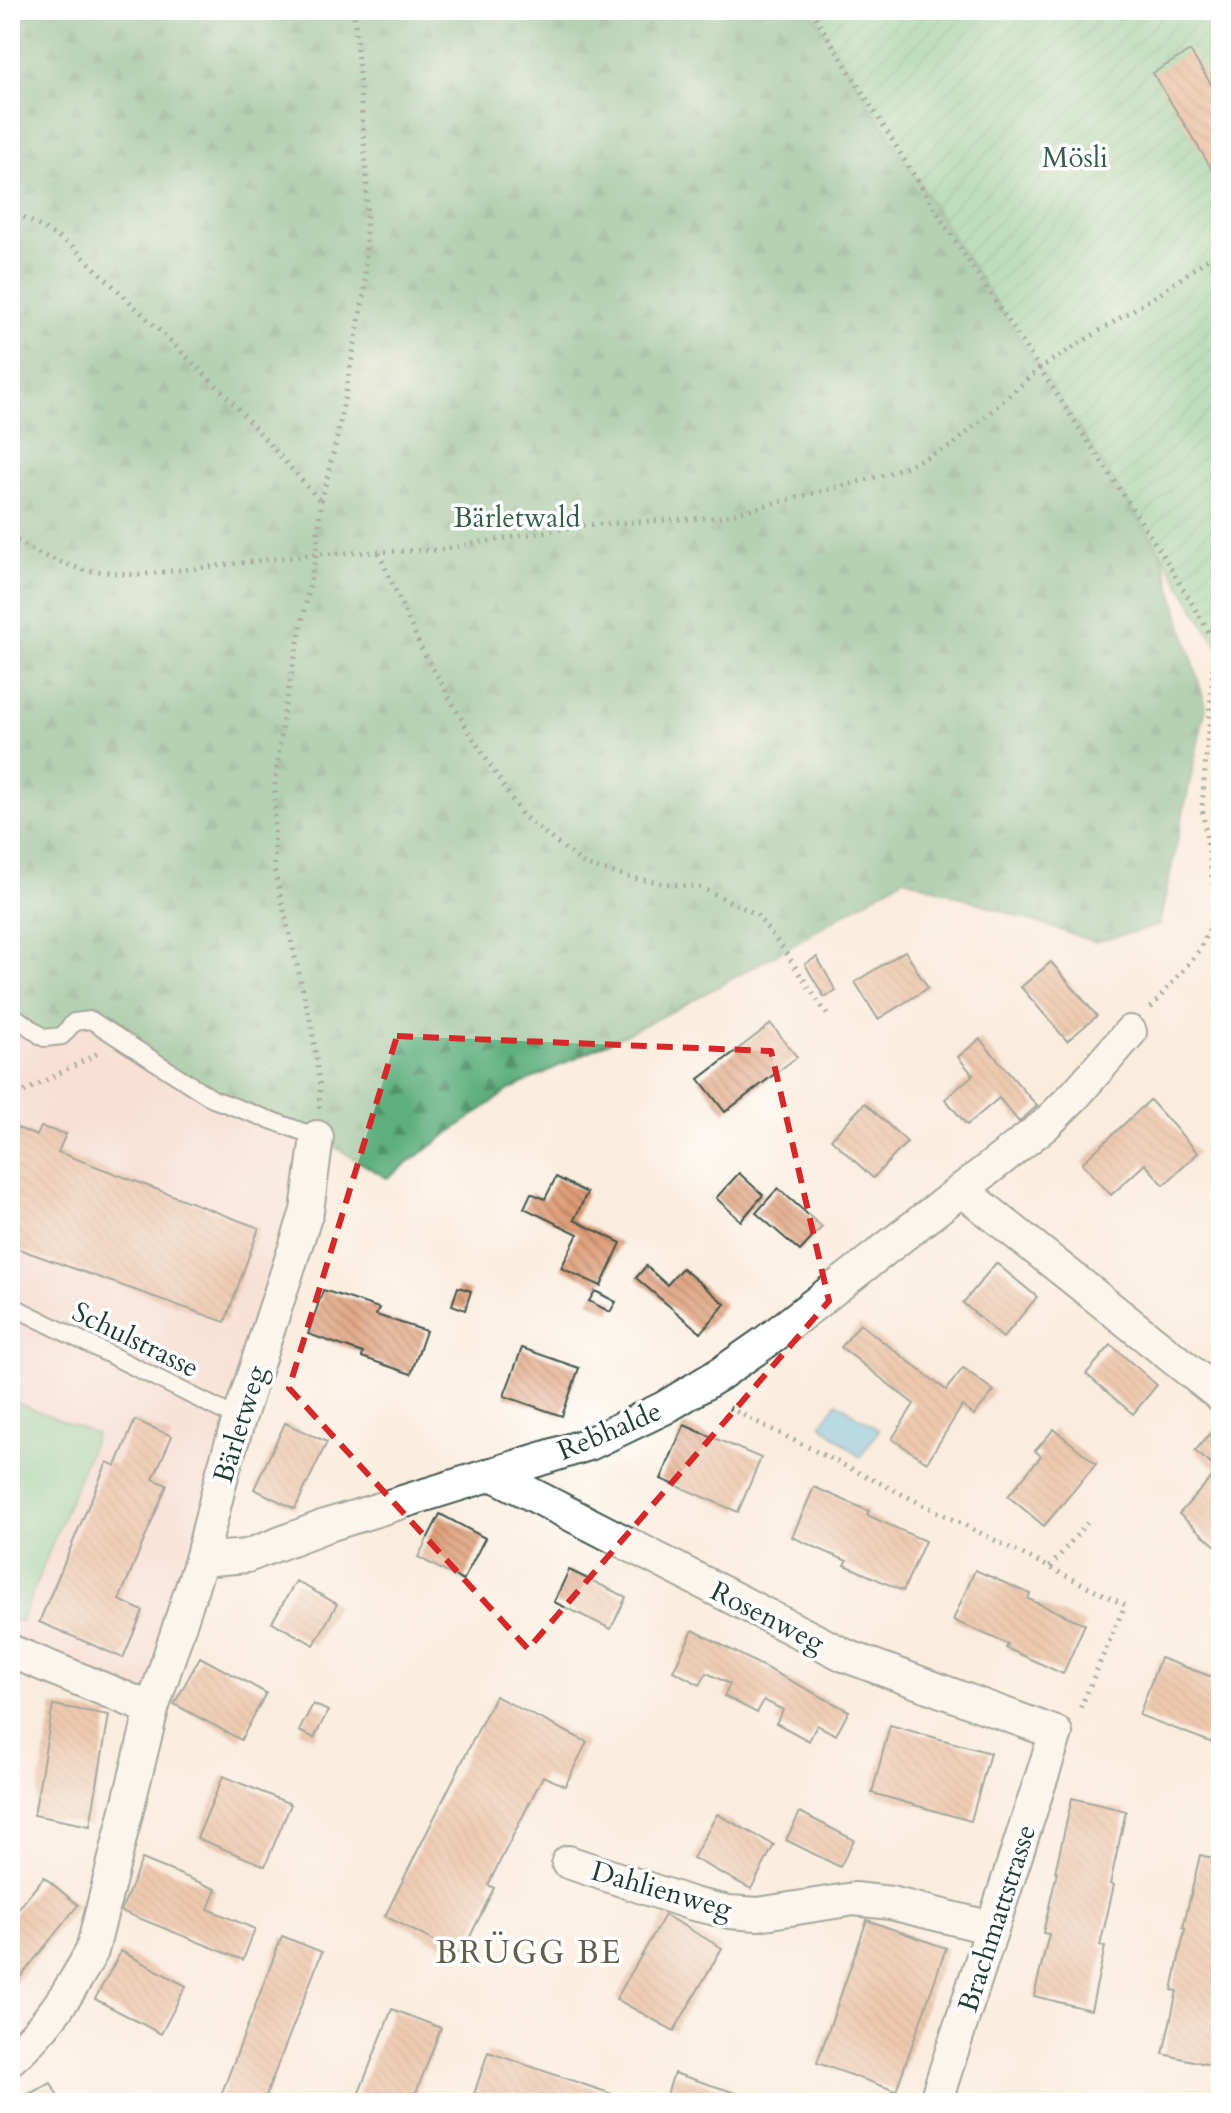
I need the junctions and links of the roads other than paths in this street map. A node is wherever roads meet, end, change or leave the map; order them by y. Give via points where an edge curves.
1 (10, 1013) edge
2 (1130, 1032) road end
3 (317, 1137) joint
4 (962, 1190) junction
5 (10, 1305) edge
6 (1221, 1396) edge
7 (239, 1419) junction
8 (492, 1474) junction
9 (201, 1560) junction
10 (10, 1651) edge
11 (152, 1709) junction
12 (1065, 1728) joint
13 (568, 1862) dead end
14 (992, 1928) junction
15 (10, 2059) edge
16 (935, 2103) edge

1 - 3 lane via 44,1038 62,1036 74,1022 91,1020 213,1099
2 - 4 street, Rebhalde via 1045,1125
3 - 7 street, Bärletweg via 307,1211
4 - 6 street
4 - 8 street, Rebhalde via 767,1341 694,1390 589,1444
5 - 7 lane, Schulstrasse
7 - 9 street, Bärletweg
8 - 9 street, Rebhalde via 247,1556
8 - 12 street, Rosenweg via 844,1655
9 - 11 street, Bärletweg
10 - 11 street
11 - 15 street, Bärletweg via 92,1951 52,2018
12 - 14 street, Brachmattstrasse
13 - 14 street, Dahlienweg via 729,1912 758,1914 854,1899
14 - 16 street, Brachmattstrasse

